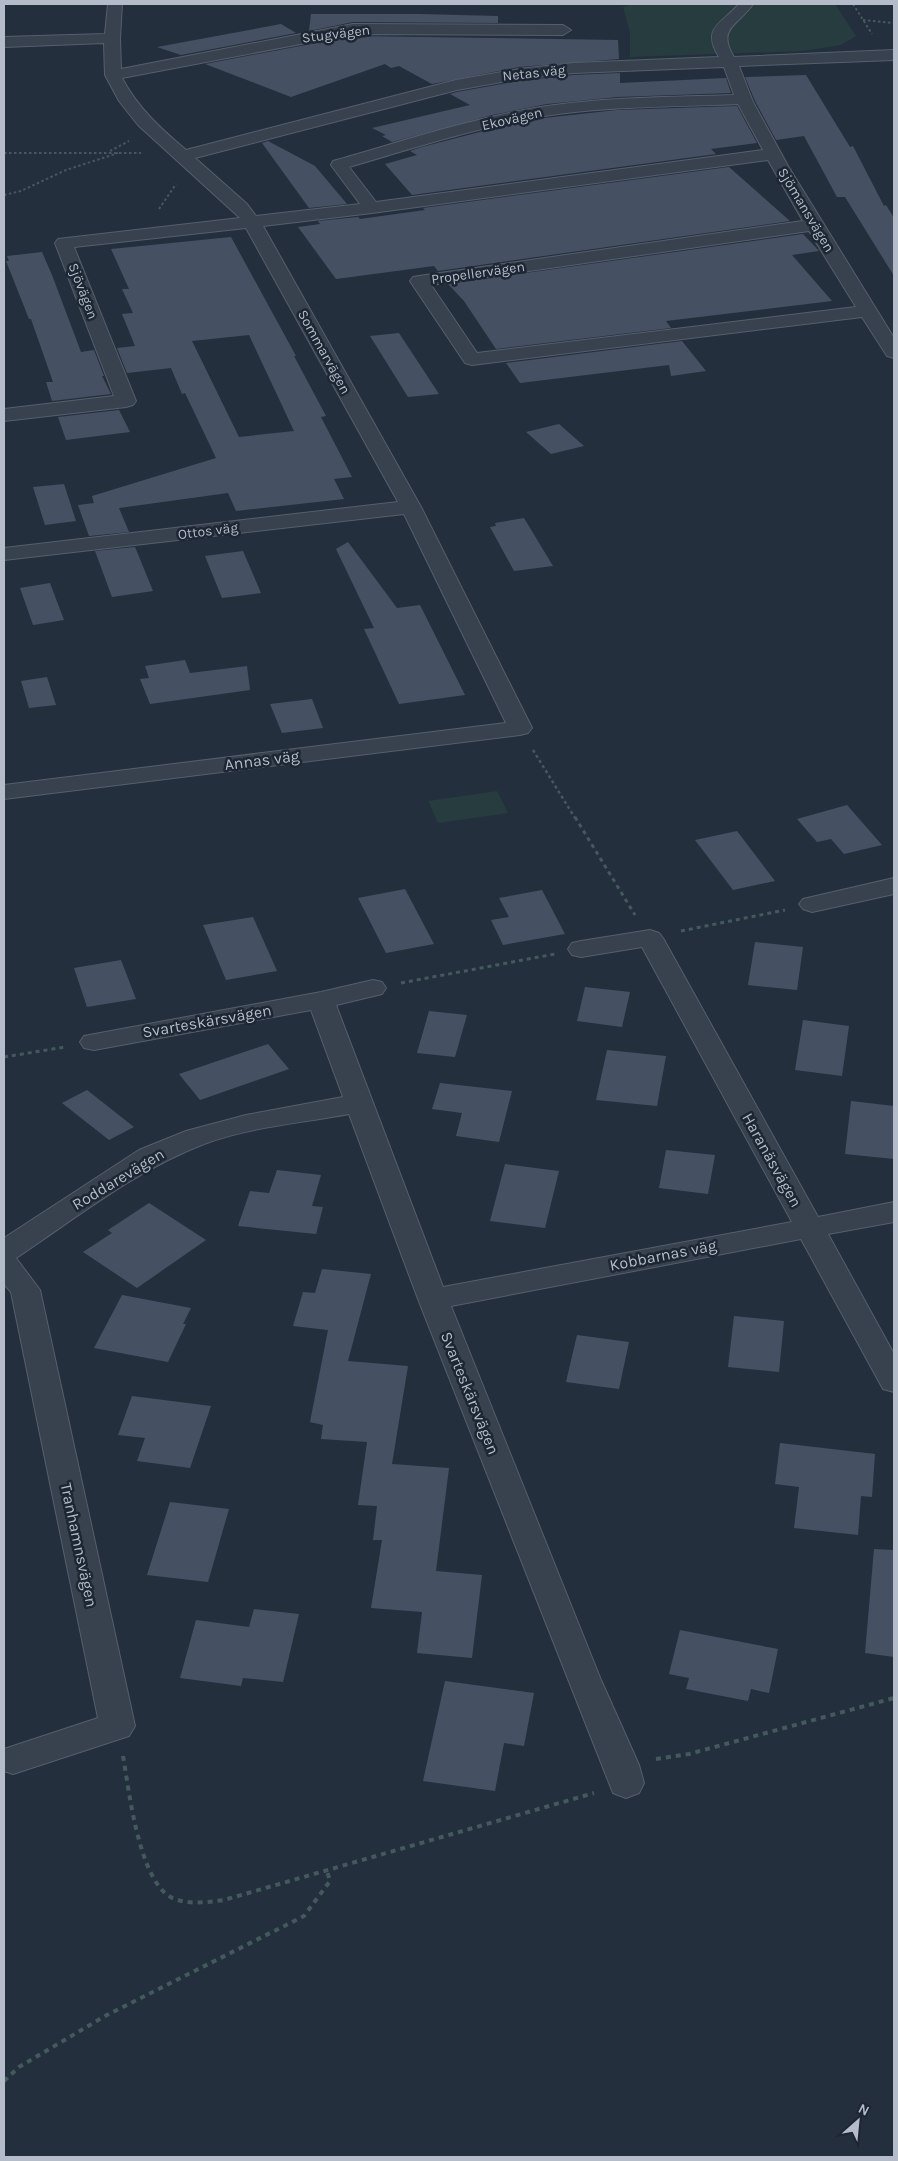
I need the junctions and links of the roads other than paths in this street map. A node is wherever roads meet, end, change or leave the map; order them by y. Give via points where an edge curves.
1 (115, 4) edge
2 (746, 4) edge
3 (563, 30) dead end
4 (112, 38) junction
5 (4, 42) edge
6 (890, 60) edge
7 (730, 62) junction
8 (113, 75) junction
9 (744, 99) junction
10 (772, 154) junction
11 (183, 156) junction
12 (372, 208) junction
13 (252, 222) junction
14 (815, 225) junction
15 (866, 311) junction
16 (894, 352) edge
17 (4, 416) edge
18 (411, 507) junction
19 (4, 554) edge
20 (520, 728) joint
21 (4, 792) edge
22 (894, 886) edge
23 (812, 904) road end
24 (581, 949) road end
25 (373, 988) road end
26 (321, 1000) junction
27 (94, 1042) road end
28 (359, 1104) junction
29 (894, 1212) edge
30 (809, 1228) junction
31 (4, 1252) edge
32 (4, 1264) edge
33 (433, 1299) junction
34 (894, 1381) edge
35 (13, 1760) dead end
36 (623, 1774) road end

1 - 4 street, Sommarvägen
2 - 7 street, Sjömansvägen via 719,36 721,49
3 - 8 street, Stugvägen via 353,29
4 - 5 street
4 - 8 street, Sommarvägen
6 - 7 street, Netas väg
7 - 9 street, Sjömansvägen
7 - 11 street, Netas väg via 573,68 488,78
8 - 11 street, Sommarvägen via 125,98 144,122
9 - 10 street, Sjömansvägen
9 - 12 street, Ekovägen via 600,105 544,111 500,120 339,165
10 - 12 street
10 - 14 street, Sjömansvägen
11 - 13 street, Sommarvägen via 241,208
12 - 13 street
13 - 17 street, Sjövägen via 64,243 126,401
13 - 18 street, Sommarvägen
14 - 15 street, Sjömansvägen
14 - 15 street, Propellervägen via 419,281 472,359
15 - 16 street, Sjömansvägen
18 - 19 street, Ottos väg
18 - 20 street, Sommarvägen
20 - 21 street, Annas väg
22 - 23 street
24 - 30 street, Haranäsvägen via 650,938
25 - 26 street, Svarteskärsvägen
26 - 27 street, Svarteskärsvägen
26 - 28 street, Svarteskärsvägen
28 - 31 street, Roddarevägen via 246,1124 196,1137 149,1157
28 - 33 street, Svarteskärsvägen
29 - 30 street, Kobbarnas väg
30 - 33 street, Kobbarnas väg
30 - 34 street, Haranäsvägen
32 - 35 street, Tranhamnsvägen via 25,1290 118,1726
33 - 36 street, Svarteskärsvägen

